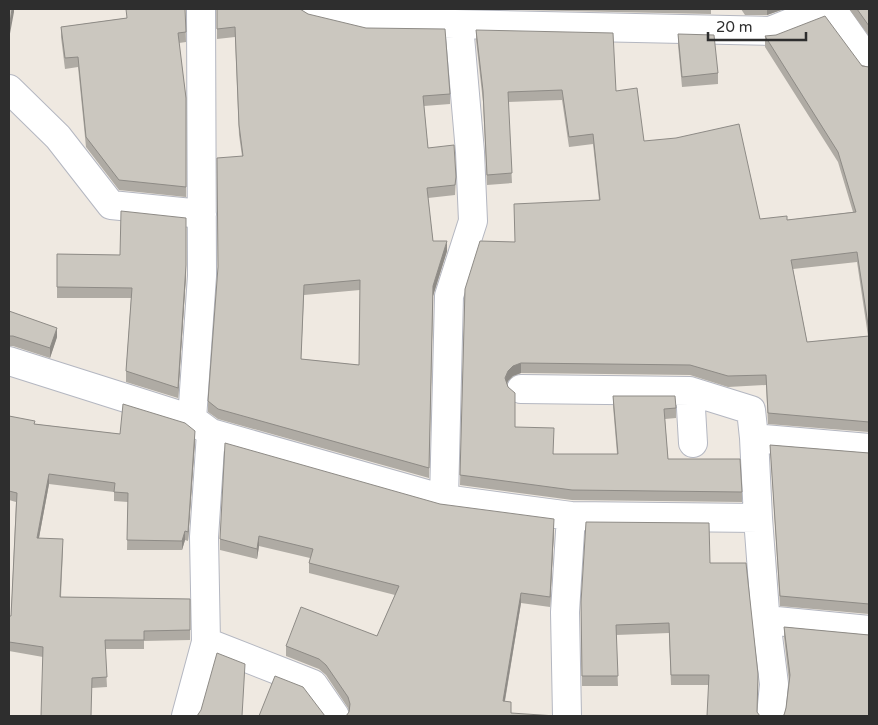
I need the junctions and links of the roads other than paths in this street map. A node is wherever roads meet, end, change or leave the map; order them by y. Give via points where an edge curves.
1 (201, 9) edge
2 (312, 9) edge
3 (825, 9) edge
4 (832, 9) edge
5 (459, 25) junction
6 (869, 62) edge
7 (9, 89) edge
8 (202, 214) junction
9 (9, 361) edge
10 (520, 388) dead end
11 (690, 391) junction
12 (201, 426) junction
13 (754, 438) junction
14 (693, 443) dead end
15 (869, 448) edge
16 (444, 499) junction
17 (571, 516) junction
18 (758, 518) junction
19 (766, 620) junction
20 (869, 630) edge
21 (206, 642) junction
22 (186, 716) edge
23 (335, 716) edge
24 (567, 716) edge
25 (771, 716) edge

1 - 8 street
2 - 5 street via 367,22
3 - 5 street via 770,31
4 - 6 street
5 - 16 street via 473,221 449,296
7 - 8 street via 58,136 111,205
8 - 12 street
9 - 12 street
10 - 11 street
11 - 13 street via 751,410
11 - 14 street
12 - 16 street
12 - 21 street
13 - 15 street
13 - 18 street
16 - 17 street
17 - 18 street
17 - 24 street via 565,612
18 - 19 street
19 - 20 street
19 - 25 street via 774,684
21 - 22 street
21 - 23 street via 313,684

